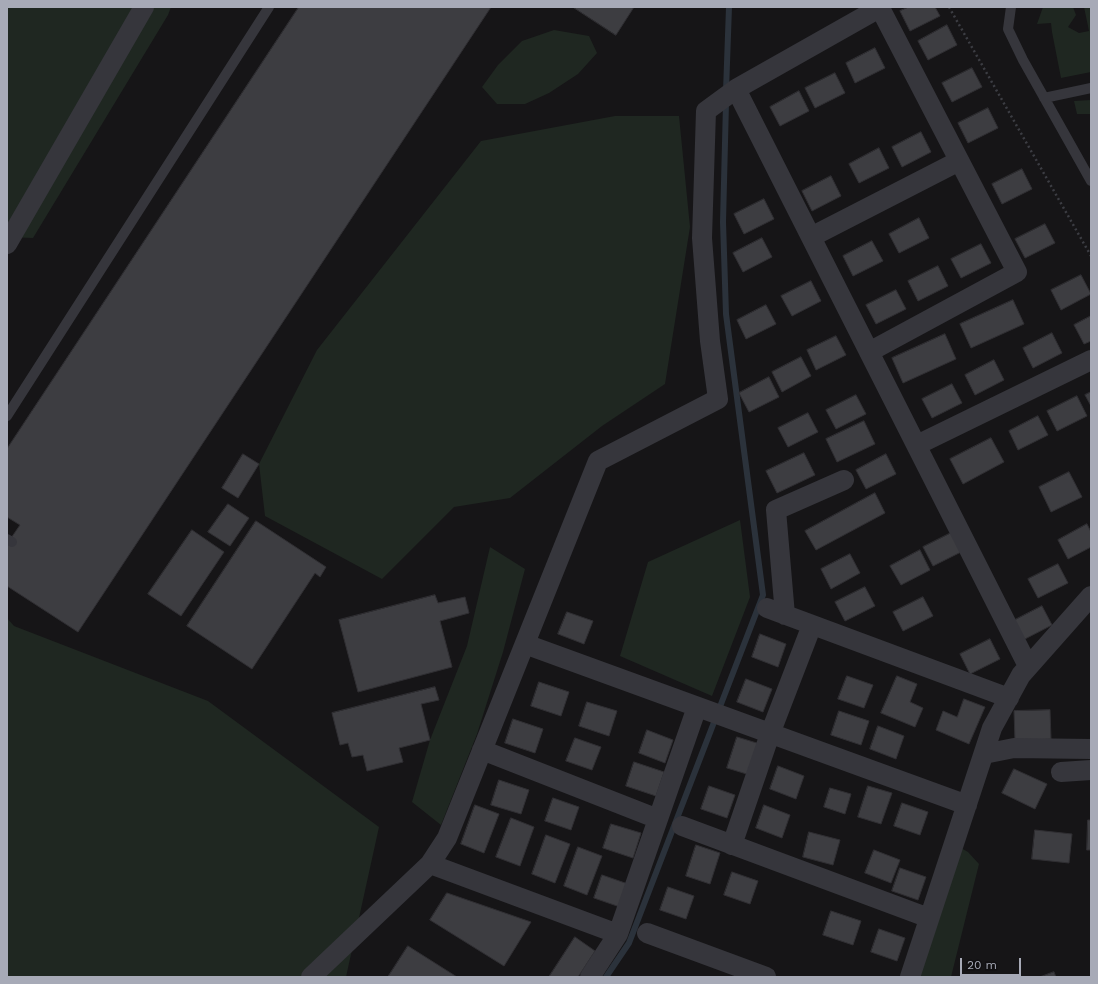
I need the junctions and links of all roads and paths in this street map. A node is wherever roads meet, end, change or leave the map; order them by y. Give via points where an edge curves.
1 (144, 7) edge
2 (269, 7) edge
3 (949, 7) edge
4 (1011, 7) edge
5 (880, 8) edge
6 (1091, 88) edge
7 (736, 89) junction
8 (1044, 98) junction
9 (959, 161) junction
10 (1091, 180) edge
11 (811, 237) junction
12 (7, 244) edge
13 (1091, 256) edge
14 (869, 352) junction
15 (1091, 360) edge
16 (7, 416) edge
17 (916, 445) junction
18 (844, 480) dead end
19 (1091, 596) edge
20 (812, 625) junction
21 (524, 644) junction
22 (1028, 666) junction
23 (1009, 698) junction
24 (697, 707) junction
25 (770, 734) junction
26 (1091, 749) edge
27 (482, 750) junction
28 (984, 754) junction
29 (1091, 770) edge
30 (1061, 772) dead end
31 (967, 805) junction
32 (658, 819) junction
33 (682, 826) dead end
34 (732, 845) junction
35 (430, 864) junction
36 (929, 918) junction
37 (648, 933) dead end
38 (618, 934) junction
39 (311, 977) edge
40 (590, 977) edge
41 (766, 977) edge
42 (910, 977) edge

1 - 12 street
2 - 16 lane
3 - 13 path
4 - 8 lane via 1008,29
5 - 7 street
5 - 9 street
6 - 8 lane
7 - 11 street
7 - 21 street via 706,111 702,238 710,341 718,399 598,461
8 - 10 lane
9 - 11 street
9 - 14 street via 1017,272
11 - 14 street
14 - 17 street
15 - 17 street
17 - 22 street
18 - 20 street via 776,510 776,611
19 - 22 street
20 - 23 street
20 - 25 street
21 - 24 street
21 - 27 street
22 - 23 street
23 - 28 street via 992,728
24 - 25 street
24 - 32 street
25 - 31 street
25 - 34 street
26 - 28 street via 1014,748
27 - 32 street
27 - 35 street via 447,838
28 - 31 street
29 - 30 street
31 - 36 street
32 - 38 street
33 - 34 street
34 - 36 street
35 - 38 street
35 - 39 street
36 - 42 street
37 - 41 street
38 - 40 street

